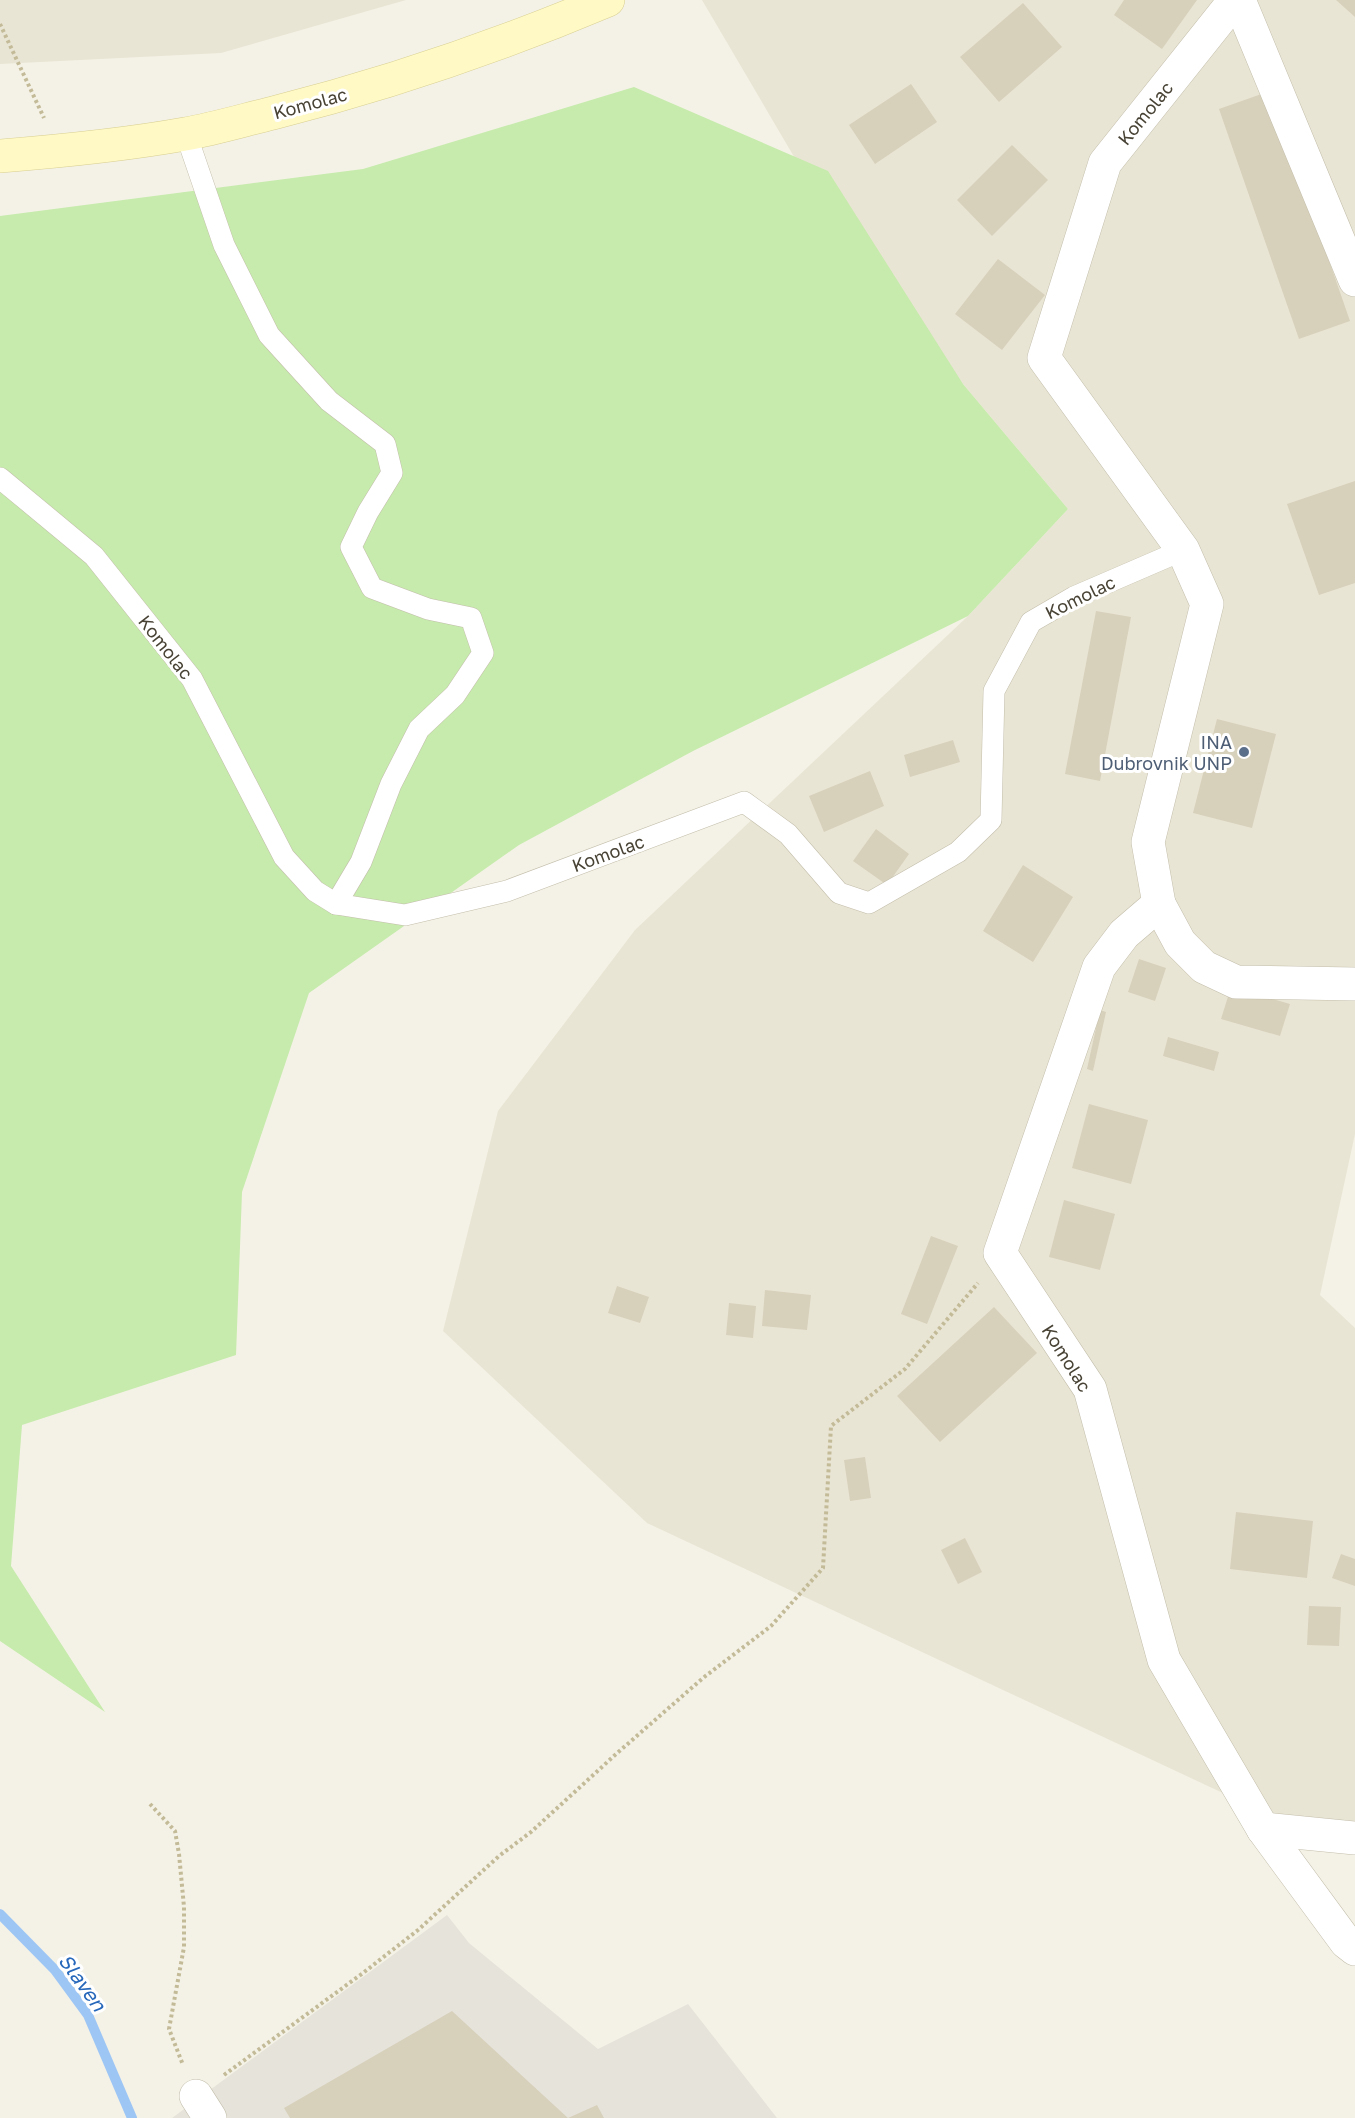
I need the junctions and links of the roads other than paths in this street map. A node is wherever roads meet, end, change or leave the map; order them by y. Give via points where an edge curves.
1 (608, 0) edge
2 (1237, 0) edge
3 (186, 134) junction
4 (0, 156) edge
5 (1355, 280) edge
6 (0, 478) edge
7 (1183, 550) junction
8 (1159, 903) junction
9 (336, 904) junction
10 (1355, 984) edge
11 (1263, 1829) junction
12 (1355, 1838) edge
13 (1355, 1949) edge

1 - 3 main road, Komolac via 430,68 335,97
2 - 5 street, Komolac
2 - 7 street, Komolac via 1105,163 1044,358
3 - 4 main road, Komolac
3 - 9 lane via 224,245 269,335 329,401 385,444 392,473 351,547 372,588 428,609 471,618 483,653 455,695 419,729 391,784 361,862
6 - 9 lane, Komolac via 94,556 192,679 284,857 315,891
7 - 8 street, Komolac via 1207,604 1149,842
7 - 9 lane, Komolac via 1074,597 1031,622 994,691 991,820 958,852 869,903 839,893 788,834 744,802 507,891 405,915
8 - 10 street, Komolac via 1180,943 1204,967 1236,981
8 - 11 street, Komolac via 1124,934 1099,967 1000,1253 1090,1389 1164,1660
11 - 12 street
11 - 13 street, Komolac

